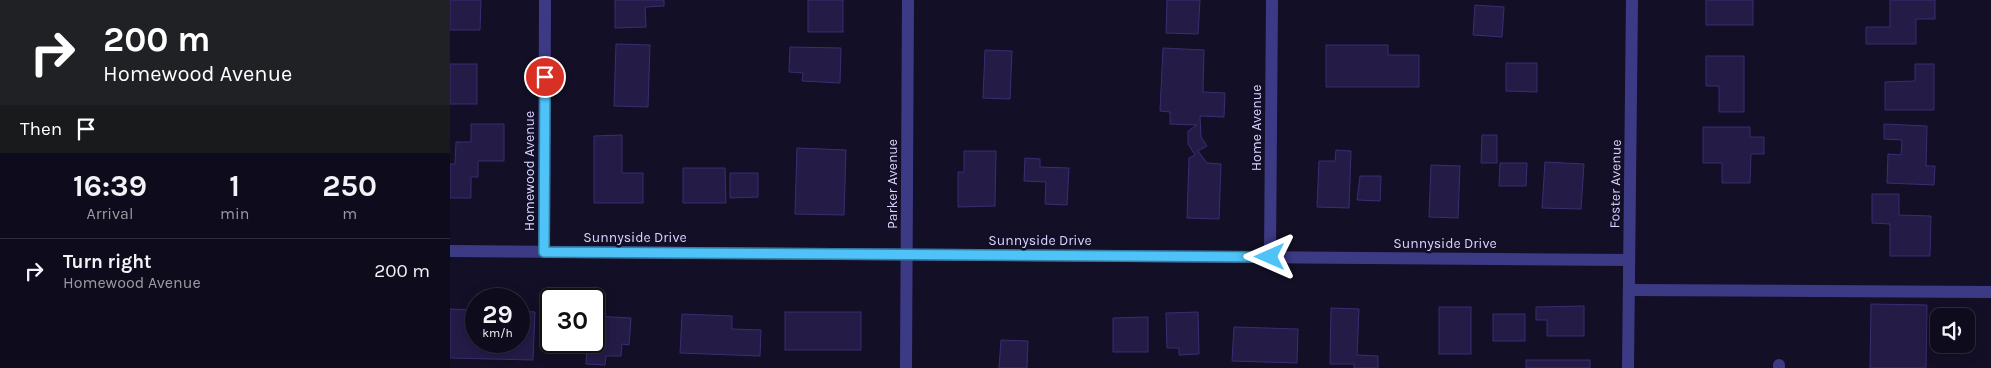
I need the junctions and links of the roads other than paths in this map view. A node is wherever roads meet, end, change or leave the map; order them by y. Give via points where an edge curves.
1 (545, 0) edge
2 (908, 0) edge
3 (1272, 0) edge
4 (1632, 0) edge
5 (450, 251) edge
6 (544, 252) junction
7 (906, 254) junction
8 (1270, 257) junction
9 (1629, 260) junction
10 (1629, 290) junction
11 (1991, 292) edge
12 (906, 368) edge
13 (1628, 368) edge

1 - 6 street, Homewood Avenue
2 - 7 street, Parker Avenue
3 - 8 street, Home Avenue
4 - 9 street, Foster Avenue
5 - 6 street, Sunnyside Drive
6 - 7 street, Sunnyside Drive
7 - 8 street, Sunnyside Drive
7 - 12 street, Parker Avenue
8 - 9 street, Sunnyside Drive
9 - 10 street, Foster Avenue
10 - 11 street
10 - 13 street, Foster Avenue

